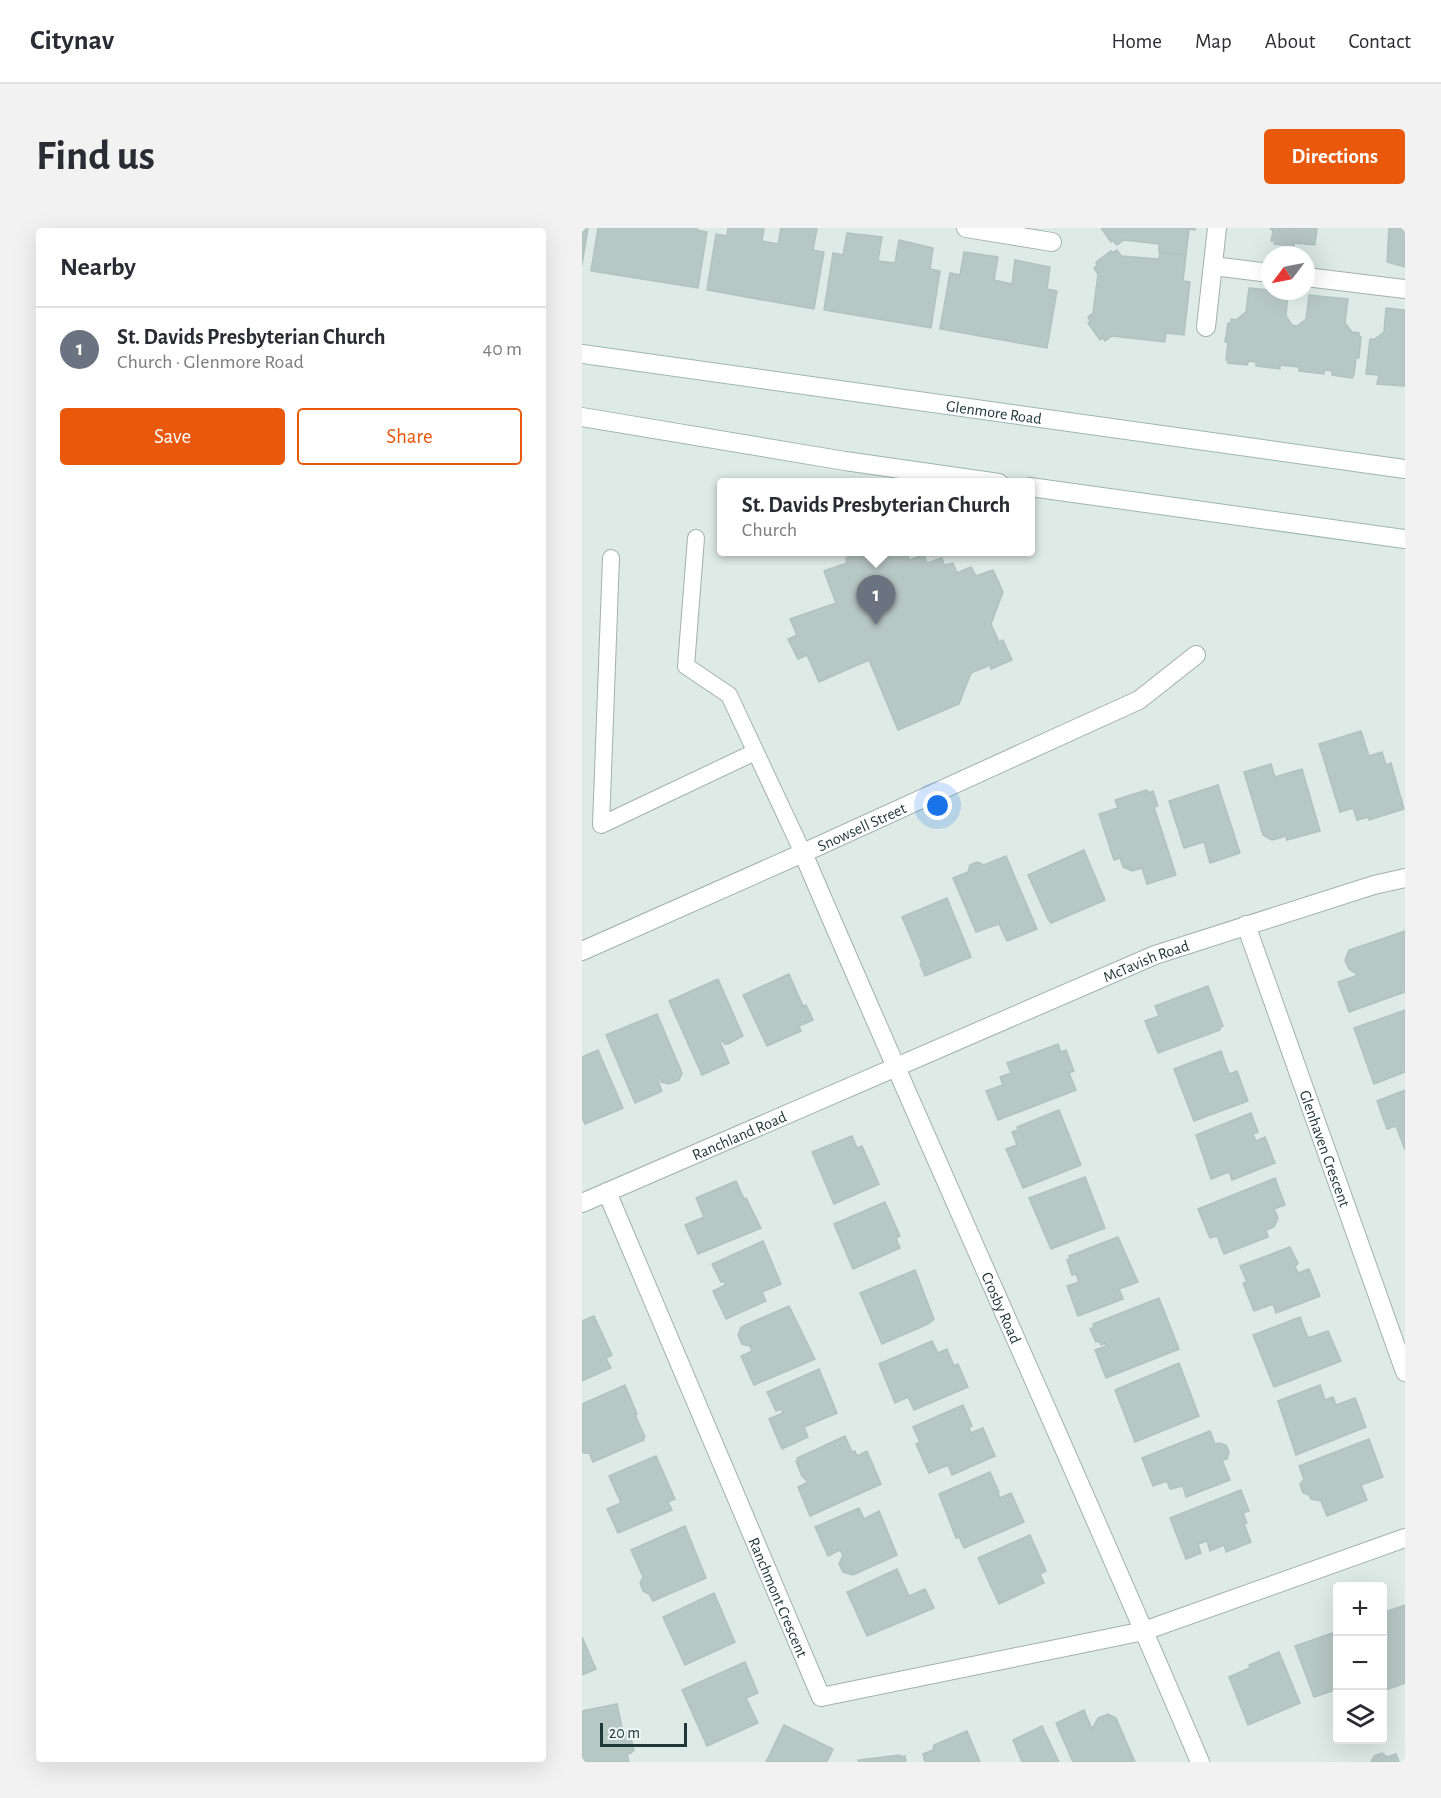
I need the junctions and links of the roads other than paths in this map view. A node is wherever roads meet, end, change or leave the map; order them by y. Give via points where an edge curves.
1 (966, 228) edge
2 (1217, 228) edge
3 (1052, 242) dead end
4 (1213, 266) junction
5 (1261, 272) edge
6 (1315, 278) edge
7 (1405, 289) edge
8 (1206, 327) dead end
9 (582, 354) edge
10 (582, 417) edge
11 (1405, 469) edge
12 (964, 478) edge
13 (1035, 488) edge
14 (696, 538) dead end
15 (1405, 539) edge
16 (611, 558) dead end
17 (1197, 655) dead end
18 (756, 752) junction
19 (803, 854) junction
20 (1405, 878) edge
21 (1246, 926) junction
22 (582, 951) edge
23 (895, 1067) junction
24 (607, 1192) junction
25 (582, 1203) edge
26 (1405, 1372) edge
27 (1405, 1538) edge
28 (1144, 1630) junction
29 (1200, 1762) edge

1 - 3 street
2 - 4 street
4 - 5 street
4 - 8 street
6 - 7 street
9 - 11 street, Glenmore Road
10 - 12 street
13 - 15 street
14 - 18 lane via 686,666 729,695
16 - 18 lane via 601,825
17 - 19 street, Snowsell Street via 1139,700
18 - 19 lane
19 - 22 street, Snowsell Street
19 - 23 street, Crosby Road
20 - 21 street, McTavish Road
21 - 23 street, McTavish Road via 1155,955
21 - 26 street, Glenhaven Crescent
23 - 24 street, Ranchland Road
23 - 28 street, Crosby Road
24 - 25 street, Ranchland Road
24 - 28 street, Ranchmont Crescent via 821,1697
27 - 28 street
28 - 29 street, Crosby Road

